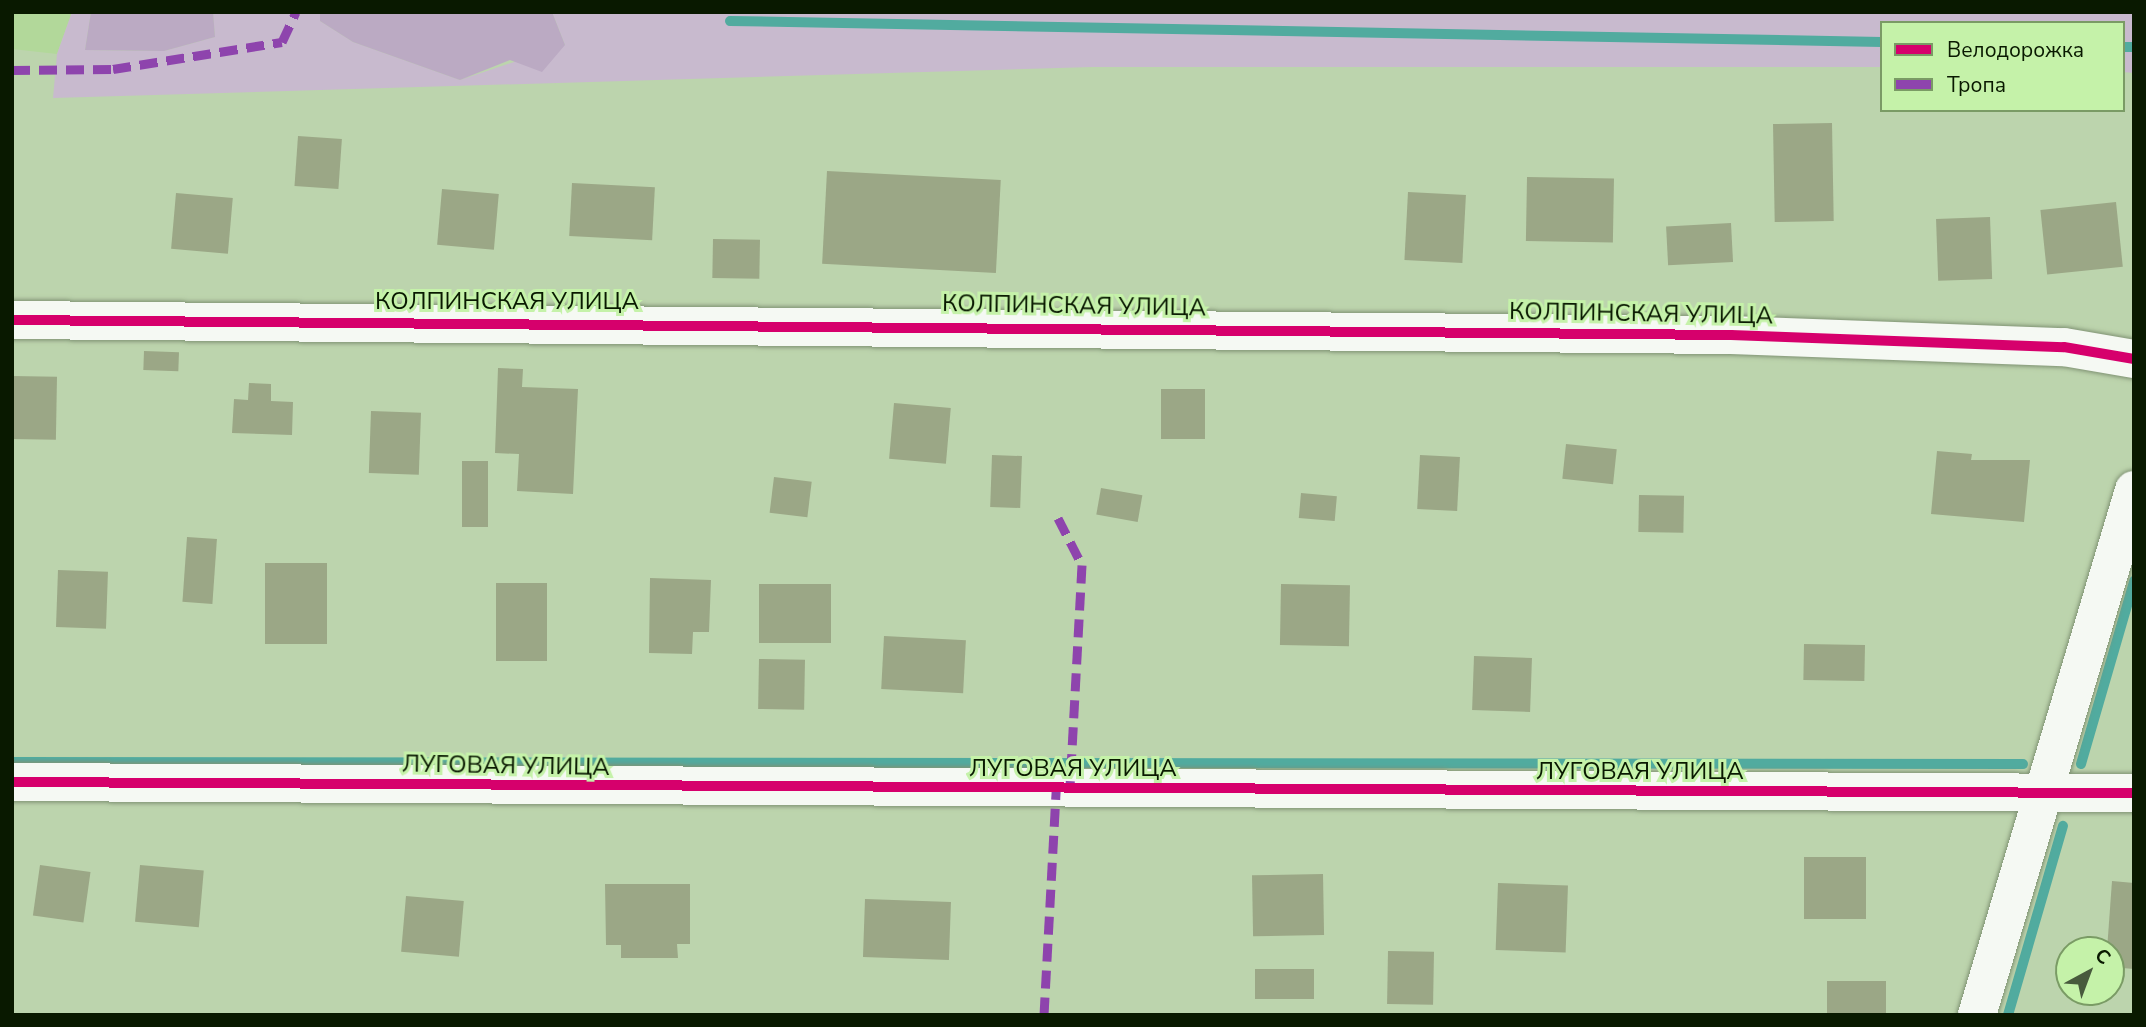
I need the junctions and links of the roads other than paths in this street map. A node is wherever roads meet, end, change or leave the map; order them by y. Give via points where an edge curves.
1 (12, 320) edge
2 (2134, 359) edge
3 (2134, 490) edge
4 (12, 782) edge
5 (2134, 793) edge
6 (2046, 795) junction
7 (1977, 1015) edge

1 - 2 street, КОЛПИНСКАЯ УЛИЦА via 1731,335 2064,348
3 - 6 street
4 - 6 street, ЛУГОВАЯ УЛИЦА
5 - 6 street, ЛУГОВАЯ УЛИЦА
6 - 7 street

